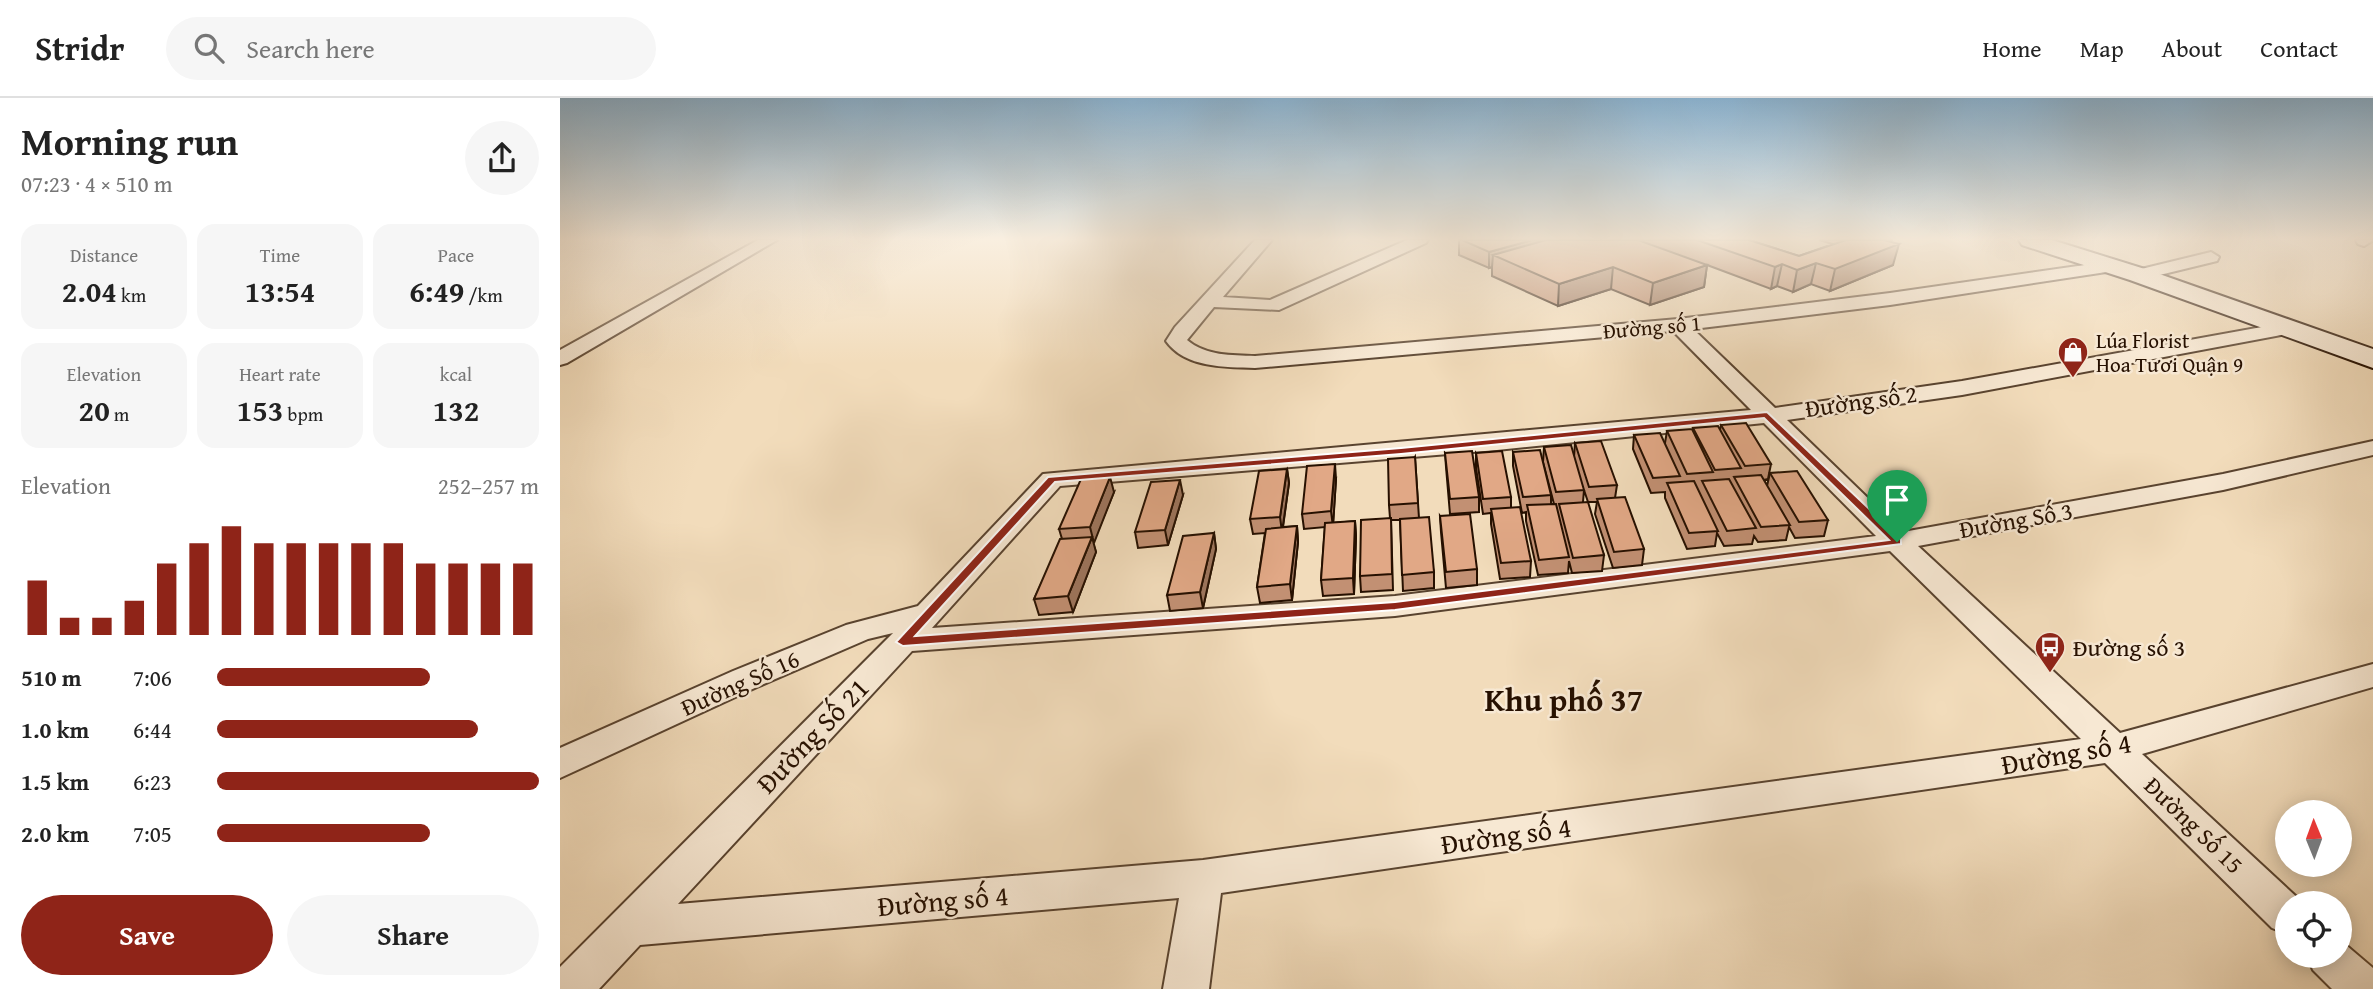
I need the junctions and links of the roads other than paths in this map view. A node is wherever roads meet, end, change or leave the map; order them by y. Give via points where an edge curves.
1 (696, 282) edge
2 (1226, 282) edge
3 (1327, 282) edge
4 (2008, 282) edge
5 (2158, 282) edge
6 (1208, 301) junction
7 (1678, 325) junction
8 (2290, 328) junction
9 (560, 359) edge
10 (2373, 359) edge
11 (1767, 415) junction
12 (2373, 448) edge
13 (1052, 479) joint
14 (1897, 542) junction
15 (925, 614) junction
16 (903, 642) junction
17 (2373, 675) edge
18 (2115, 748) junction
19 (560, 764) edge
20 (1203, 878) junction
21 (2275, 903) edge
22 (627, 927) junction
23 (2341, 968) edge
24 (569, 989) edge
25 (1186, 989) edge
26 (2363, 989) edge

1 - 9 street
2 - 6 street
3 - 6 street via 1272,306
4 - 7 street, Đường số 1
5 - 8 main road
6 - 7 street, Đường số 1 via 1176,341 1190,352 1216,360 1255,362
7 - 11 street, Đường Số 15
8 - 10 main road
8 - 11 street, Đường số 2 via 2042,375
11 - 13 street, Đường số 2
11 - 14 street, Đường Số 15
12 - 14 street, Đường Số 3 via 2223,482
13 - 15 street, Đường Số 21
14 - 16 street, Đường Số 3 via 1395,606
14 - 18 street, Đường Số 15
15 - 16 street, Đường Số 21
15 - 19 street, Đường Số 16 via 857,632
16 - 22 street, Đường Số 21
17 - 18 street, Đường số 4
18 - 20 street, Đường số 4
18 - 21 street, Đường Số 15
20 - 22 street, Đường số 4
20 - 25 street
22 - 24 street, Đường Số 21
23 - 26 street

